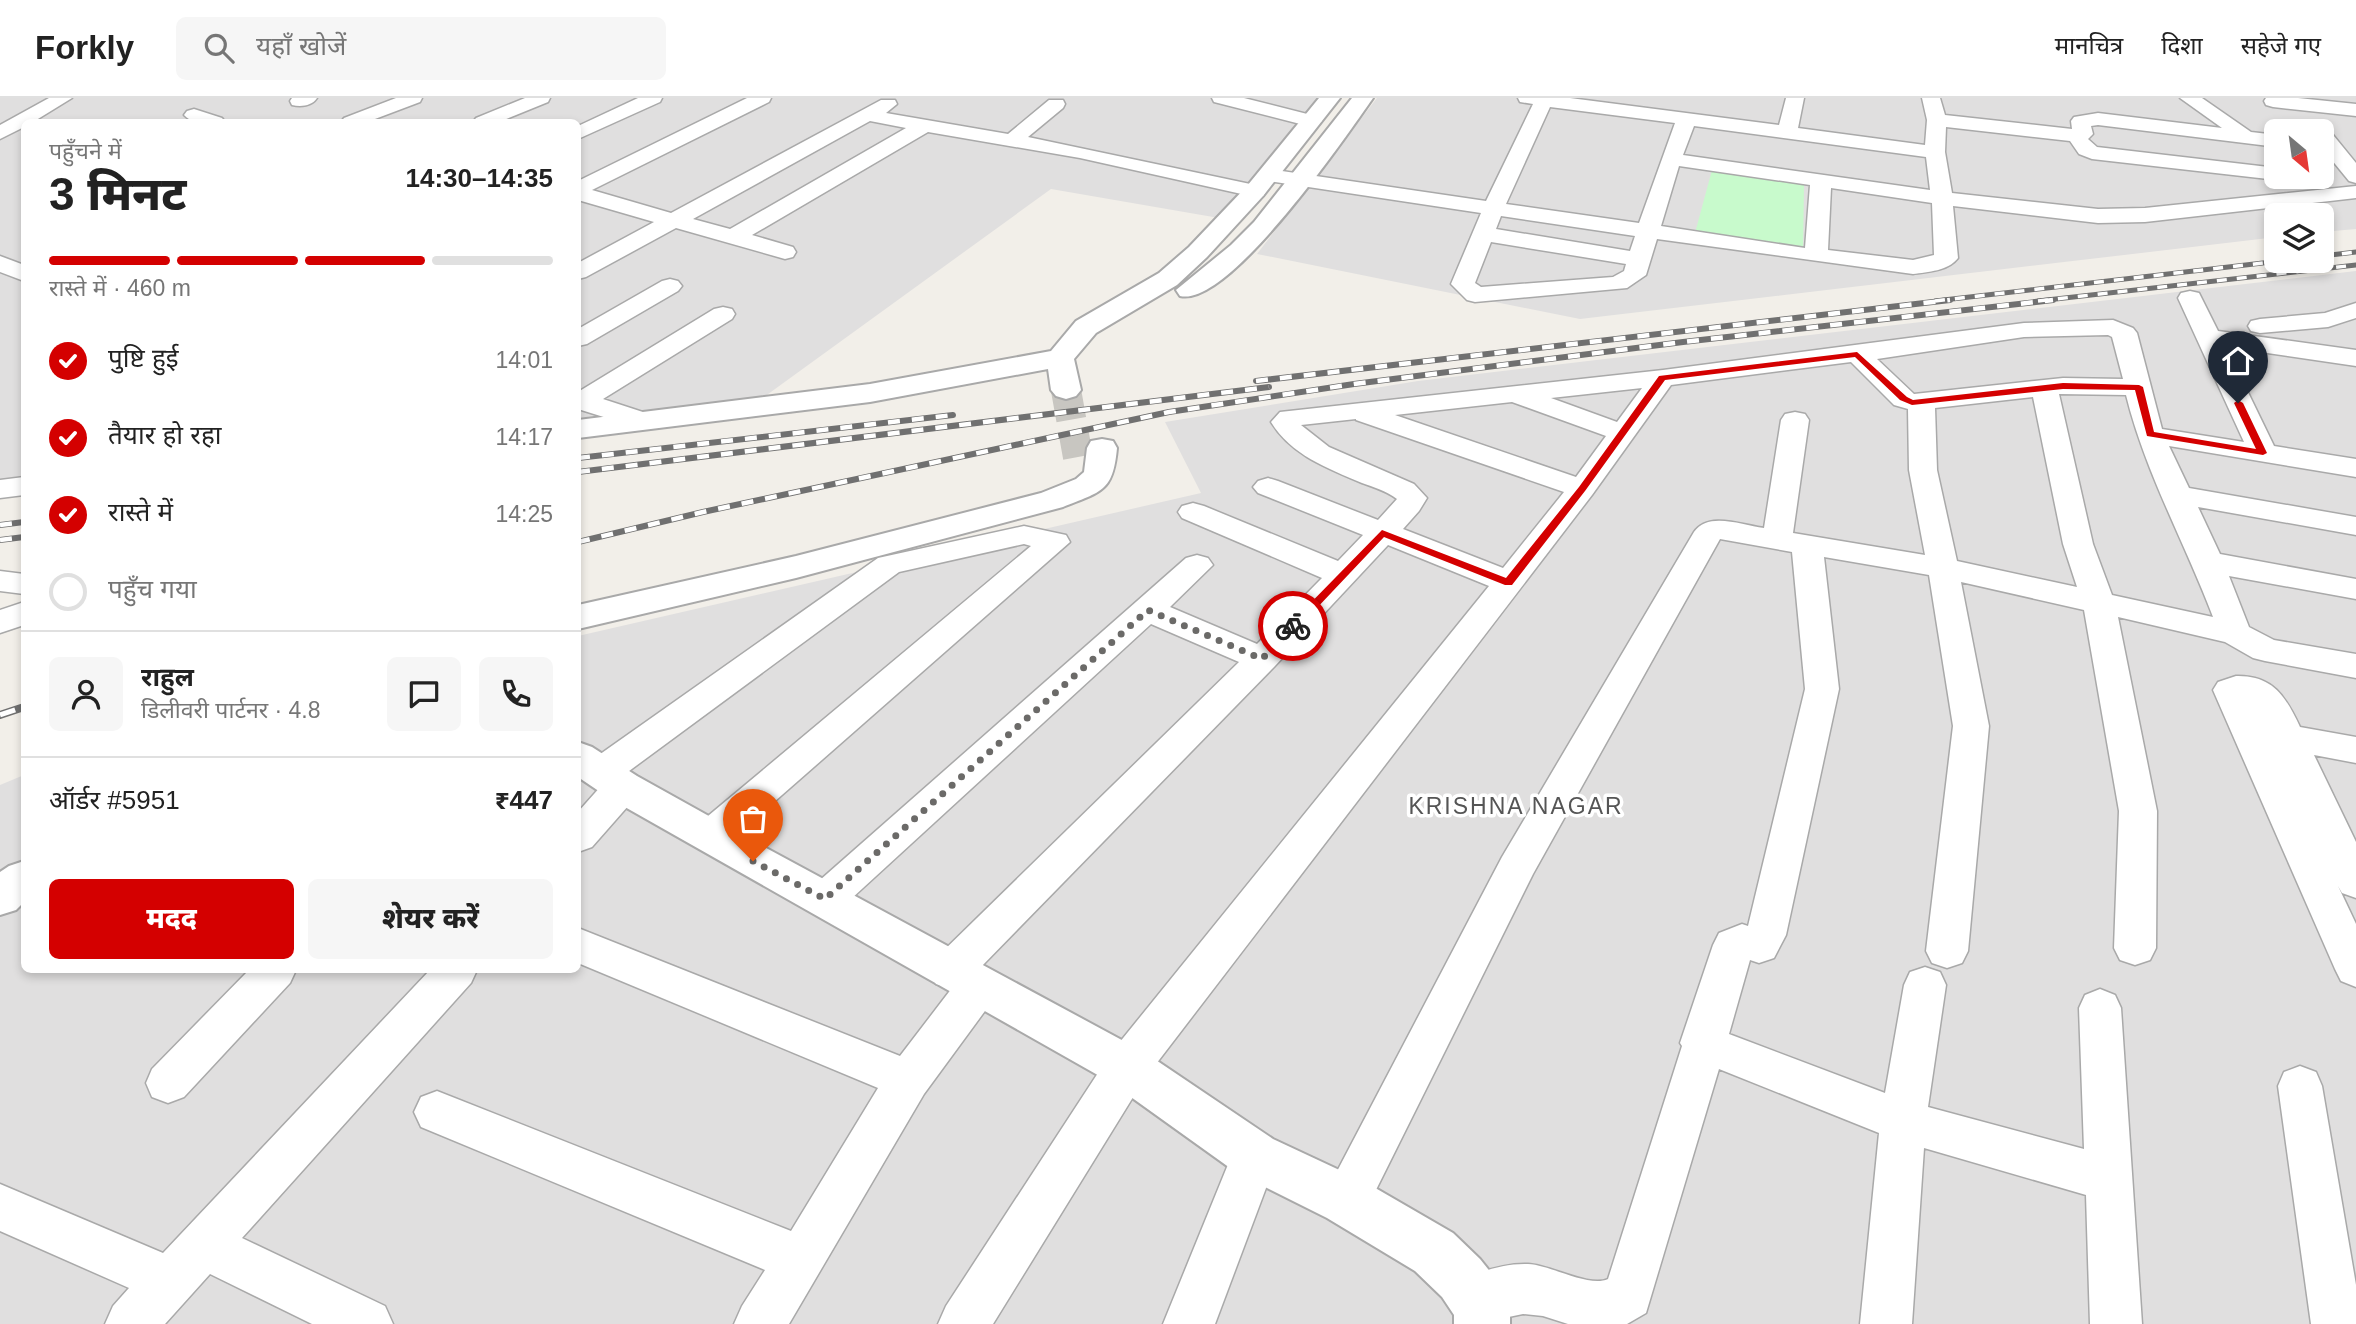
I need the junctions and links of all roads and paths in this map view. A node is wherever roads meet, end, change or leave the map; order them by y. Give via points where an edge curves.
1 (62, 98) edge
2 (413, 98) edge
3 (541, 98) edge
4 (653, 98) edge
5 (762, 98) edge
6 (901, 98) edge
7 (1221, 98) edge
8 (1330, 98) edge
9 (1363, 98) edge
10 (1795, 98) edge
11 (1931, 98) edge
12 (2189, 98) edge
13 (1539, 99) edge
14 (2266, 99) edge
15 (2295, 103) junction
16 (1056, 104) dead end
17 (2356, 110) edge
18 (194, 115) dead end
19 (866, 115) junction
20 (25, 119) edge
21 (206, 119) edge
22 (359, 119) edge
23 (490, 119) edge
24 (1687, 119) junction
25 (2308, 119) edge
26 (1937, 120) junction
27 (21, 121) edge
28 (1312, 121) junction
29 (923, 126) junction
30 (1788, 131) junction
31 (581, 132) edge
32 (0, 133) edge
33 (2076, 135) junction
34 (2250, 138) junction
35 (1014, 139) junction
36 (2264, 140) edge
37 (2334, 142) edge
38 (2264, 147) edge
39 (2356, 148) edge
40 (2334, 151) edge
41 (1935, 152) junction
42 (1671, 159) junction
43 (2264, 173) edge
44 (2356, 177) edge
45 (1821, 179) junction
46 (1300, 181) junction
47 (1261, 183) junction
48 (581, 189) edge
49 (581, 192) edge
50 (2345, 194) edge
51 (1942, 198) junction
52 (1209, 205) dead end
53 (1493, 209) junction
54 (1236, 211) junction
55 (675, 220) junction
56 (1646, 231) junction
57 (1483, 234) junction
58 (733, 237) junction
59 (21, 248) edge
60 (785, 252) dead end
61 (0, 256) edge
62 (1816, 256) junction
63 (1638, 259) junction
64 (0, 263) edge
65 (581, 270) edge
66 (21, 273) edge
67 (670, 286) dead end
68 (2190, 298) dead end
69 (2356, 310) edge
70 (723, 314) dead end
71 (2260, 326) dead end
72 (581, 337) edge
73 (2208, 337) junction
74 (1857, 354) junction
75 (2356, 358) edge
76 (1075, 373) junction
77 (1662, 377) junction
78 (2139, 387) junction
79 (2044, 388) junction
80 (1513, 394) junction
81 (1921, 402) junction
82 (581, 409) edge
83 (581, 410) edge
84 (1356, 410) junction
85 (1795, 420) dead end
86 (1623, 433) junction
87 (2150, 435) junction
88 (2263, 453) junction
89 (2356, 468) edge
90 (1268, 487) dead end
91 (1582, 489) junction
92 (2178, 495) junction
93 (1193, 512) dead end
94 (2356, 526) edge
95 (1382, 533) junction
96 (1792, 543) junction
97 (2208, 562) junction
98 (1197, 565) dead end
99 (1944, 568) junction
100 (1343, 575) junction
101 (0, 581) edge
102 (1508, 582) junction
103 (21, 584) edge
104 (2356, 589) edge
105 (581, 592) edge
106 (2099, 605) junction
107 (1148, 610) junction
108 (21, 614) edge
109 (581, 616) edge
110 (0, 622) edge
111 (2235, 633) junction
112 (1262, 659) junction
113 (2356, 666) edge
114 (2286, 737) junction
115 (2356, 750) edge
116 (601, 772) edge
117 (581, 829) edge
118 (710, 836) junction
119 (2346, 845) edge
120 (21, 880) edge
121 (2356, 882) edge
122 (0, 897) edge
123 (825, 899) junction
124 (581, 946) edge
125 (2135, 948) dead end
126 (2356, 969) edge
127 (272, 973) edge
128 (453, 973) edge
129 (965, 979) junction
130 (2100, 1009) dead end
131 (1702, 1043) junction
132 (1127, 1067) junction
133 (908, 1080) junction
134 (168, 1083) dead end
135 (2300, 1086) dead end
136 (437, 1112) dead end
137 (1903, 1121) junction
138 (1255, 1157) junction
139 (2110, 1179) junction
140 (1346, 1200) junction
141 (0, 1207) edge
142 (204, 1246) junction
143 (802, 1260) junction
144 (170, 1281) junction
145 (1479, 1312) edge
146 (131, 1324) edge
147 (366, 1324) edge
148 (760, 1324) edge
149 (964, 1324) edge
150 (1189, 1324) edge
151 (1886, 1324) edge
152 (2116, 1324) edge
153 (2337, 1324) edge

1 - 20 street
2 - 22 street
3 - 23 street
4 - 31 street
5 - 48 street
6 - 19 street
7 - 28 street
8 - 28 street
9 - 46 street
10 - 30 street
11 - 26 street
12 - 34 street
13 - 24 street
13 - 53 street
14 - 15 street
15 - 17 street
15 - 25 street
16 - 35 street
18 - 21 street
19 - 29 street
19 - 55 street
24 - 30 street
24 - 42 street
26 - 33 street
26 - 41 street
27 - 32 street
28 - 47 street
29 - 35 street
29 - 58 street
30 - 41 street
33 - 34 street via 2082,134 2081,121 2091,119
33 - 43 street via 2092,153
34 - 36 street
34 - 38 street
35 - 47 street
37 - 39 street
40 - 44 street
41 - 51 street
42 - 45 street
42 - 56 street
45 - 51 street
45 - 62 street
46 - 47 street
46 - 53 street
46 - 76 street via 1247,242 1209,277 1161,308 1105,335
47 - 54 street
49 - 55 street
50 - 51 street via 2118,217
51 - 62 street via 1946,258 1939,262 1890,267
52 - 54 street
53 - 56 street
53 - 57 street
54 - 76 street via 1168,279 1086,327
55 - 58 street
55 - 65 street
56 - 62 street
56 - 63 street
57 - 63 street
57 - 63 street via 1463,284 1475,295 1619,283 1633,275
58 - 60 street
59 - 61 street
64 - 66 street
67 - 72 street
68 - 73 street
69 - 71 street via 2328,320
70 - 82 street
73 - 75 street
73 - 88 street
74 - 77 street
74 - 78 street via 2024,330 2113,327 2124,332
74 - 81 street via 1906,401
76 - 83 street via 642,421
77 - 80 street
77 - 86 street
78 - 79 street
78 - 87 street
79 - 81 street
79 - 106 street via 2078,544
80 - 84 street
80 - 86 street
81 - 99 street via 1923,470
84 - 91 street
84 - 95 street via 1290,418 1286,426 1314,450 1409,494 1409,505
85 - 96 street
86 - 91 street
87 - 88 street
87 - 92 street
88 - 89 street
90 - 95 street
91 - 102 street
92 - 94 street
92 - 97 street
93 - 100 street
95 - 100 street
95 - 102 street
96 - 99 street
96 - 131 street via 1822,689 1763,943 1735,942
96 - 140 street via 1718,528 1709,532 1516,868
97 - 104 street
97 - 111 street
98 - 107 street
99 - 106 street
99 - 137 street via 1971,726 1936,968
100 - 112 street
101 - 103 street
102 - 132 street
105 - 109 street via 1041,490 1066,476 1090,453 1099,475 1087,486 1052,500 796,567
106 - 111 street
106 - 125 street via 2138,811
107 - 112 street
107 - 123 street
108 - 110 street
111 - 113 street via 2265,650
112 - 129 street
114 - 115 street
114 - 119 street
114 - 126 street via 2266,698 2242,687 2230,690
116 - 117 street
116 - 118 street
116 - 118 street via 889,565 1024,535 1055,541
118 - 123 street
119 - 121 street
120 - 122 street
123 - 129 street
124 - 133 street
127 - 134 street
128 - 142 street
129 - 132 street
129 - 133 street
130 - 139 street
131 - 137 street
131 - 145 street via 1628,1295 1611,1308 1594,1309 1546,1290 1529,1289
132 - 138 street
132 - 149 street
133 - 143 street
135 - 153 street
136 - 143 street
137 - 139 street
137 - 151 street
138 - 140 street
138 - 150 street
139 - 152 street
140 - 145 street via 1434,1252 1461,1278
141 - 144 street
142 - 144 street
142 - 147 street
143 - 148 street
144 - 146 street

